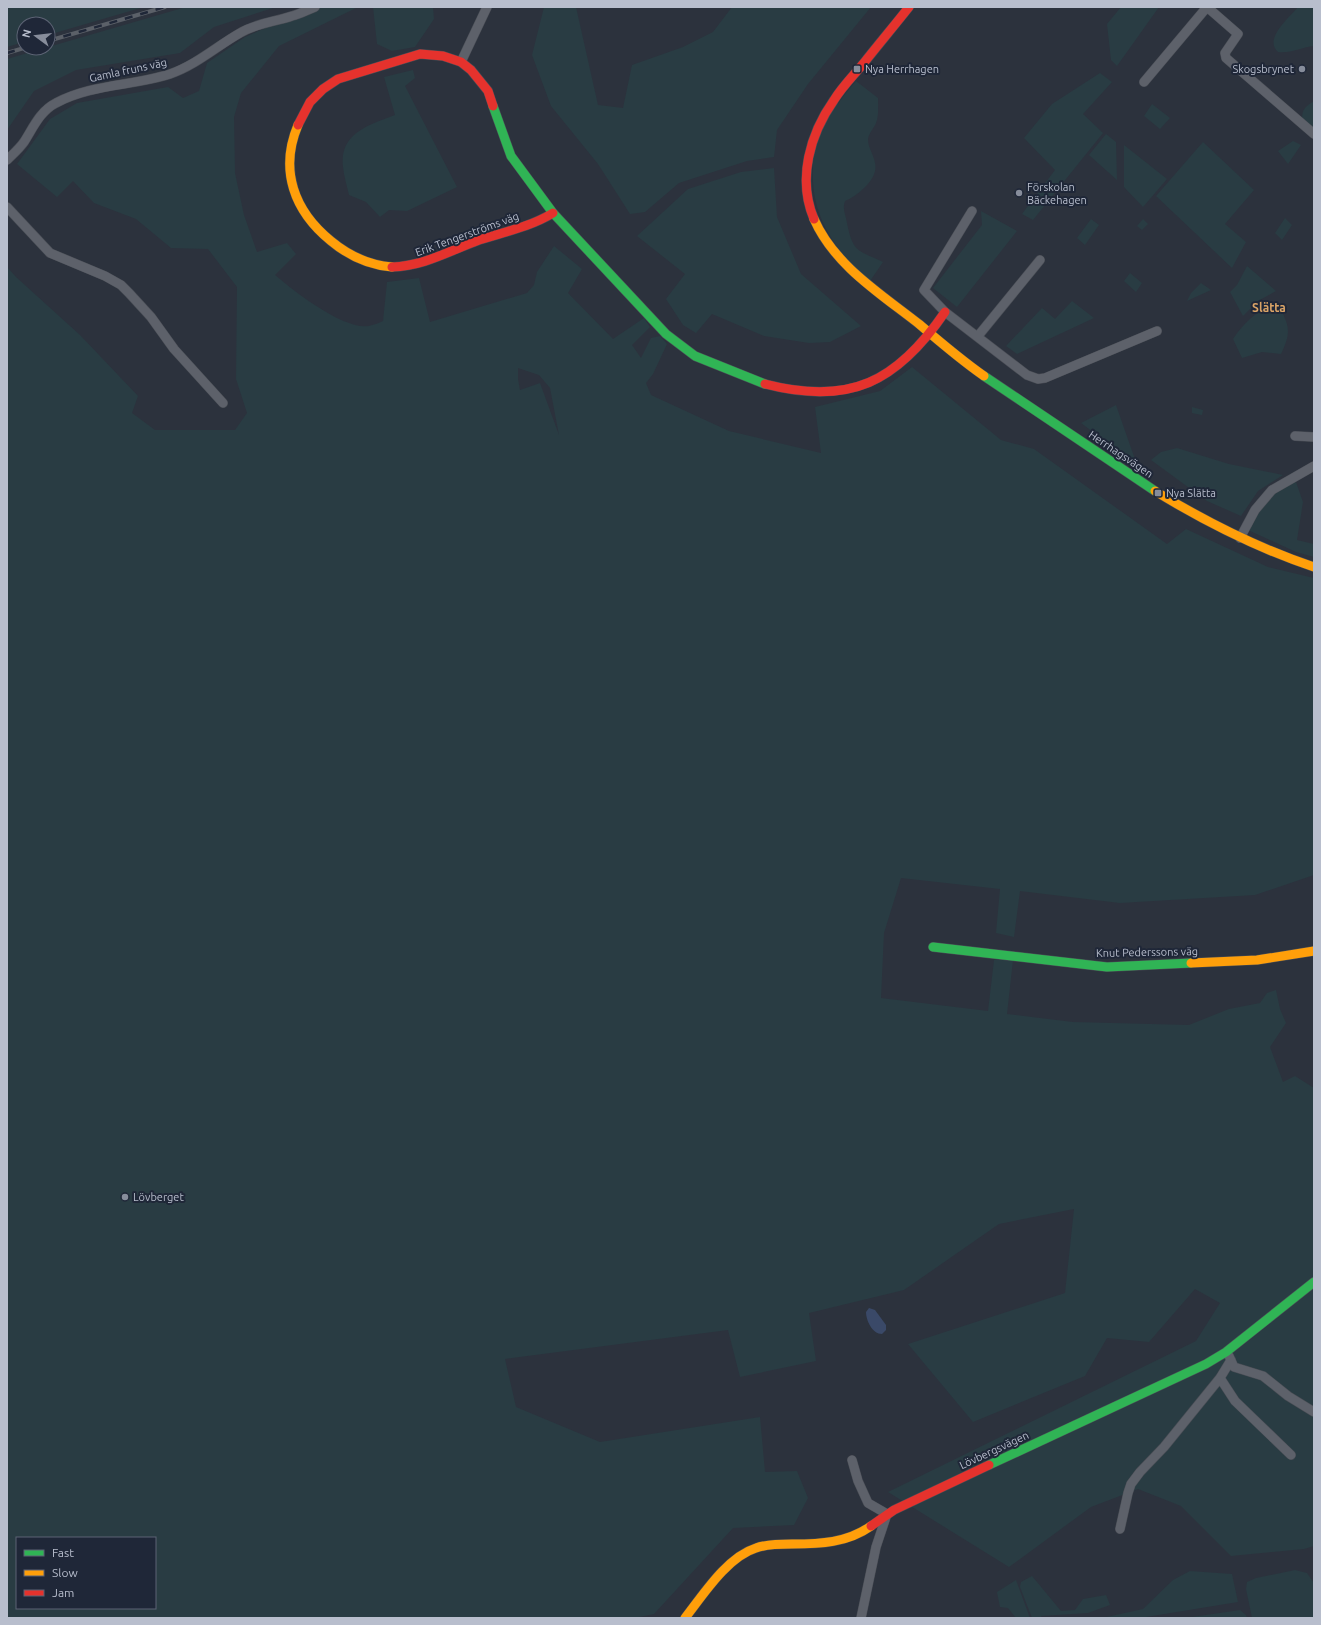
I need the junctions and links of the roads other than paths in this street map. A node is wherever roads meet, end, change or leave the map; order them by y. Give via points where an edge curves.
1 (315, 7) edge
2 (487, 7) edge
3 (909, 7) edge
4 (1207, 7) edge
5 (461, 62) junction
6 (1144, 82) dead end
7 (1314, 134) edge
8 (7, 160) edge
9 (7, 207) edge
10 (972, 211) dead end
11 (554, 214) junction
12 (1040, 260) dead end
13 (945, 312) junction
14 (1157, 331) dead end
15 (930, 333) junction
16 (978, 336) junction
17 (223, 403) dead end
18 (1296, 436) dead end
19 (1314, 437) edge
20 (1314, 466) edge
21 (1240, 538) junction
22 (1314, 567) edge
23 (933, 947) dead end
24 (1314, 951) edge
25 (1314, 1282) edge
26 (1226, 1352) junction
27 (1231, 1360) junction
28 (1220, 1378) junction
29 (1314, 1412) edge
30 (1290, 1455) dead end
31 (852, 1460) dead end
32 (887, 1514) junction
33 (1120, 1529) dead end
34 (685, 1618) edge
35 (861, 1618) edge

1 - 8 street, Gamla fruns väg via 241,32 189,66 175,72 99,88 56,103 48,108 23,144
2 - 5 street
3 - 15 street, Herrhagsvägen via 824,113 810,145 806,174 811,209 820,233 852,270
4 - 6 street
4 - 7 street via 1238,34 1225,53 1226,58
5 - 11 street, Erik Tengerströms väg via 488,91 511,156
5 - 11 street, Erik Tengerströms väg via 431,54 412,55 338,79 318,92 301,116 290,151 290,175 298,204 322,235 344,251 375,265 392,267 419,265
9 - 17 street via 50,253 105,276 125,289
10 - 13 street via 924,290
11 - 15 street, Erik Tengerströms väg via 673,340 695,356 746,377 781,388 811,392 856,387 894,369 914,352
12 - 16 street
13 - 15 street
13 - 16 street
14 - 16 street via 1038,379 1027,375
15 - 21 street, Herrhagsvägen via 999,386 1123,470 1201,519
18 - 19 street
20 - 21 street via 1272,490 1255,510
21 - 22 street, Herrhagsvägen via 1275,554
23 - 24 street, Knut Pederssons väg via 1107,967 1257,960
25 - 26 street, Lövbergsvägen
26 - 27 street
26 - 32 street, Lövbergsvägen via 1193,1371
27 - 28 street
27 - 29 street via 1234,1367 1263,1376
28 - 30 street via 1229,1395
28 - 33 street via 1136,1477 1128,1493
31 - 32 street via 858,1482 868,1503
32 - 34 street, Lövbergsvägen via 880,1521 845,1540 766,1545 752,1549 725,1571
32 - 35 street via 876,1547

